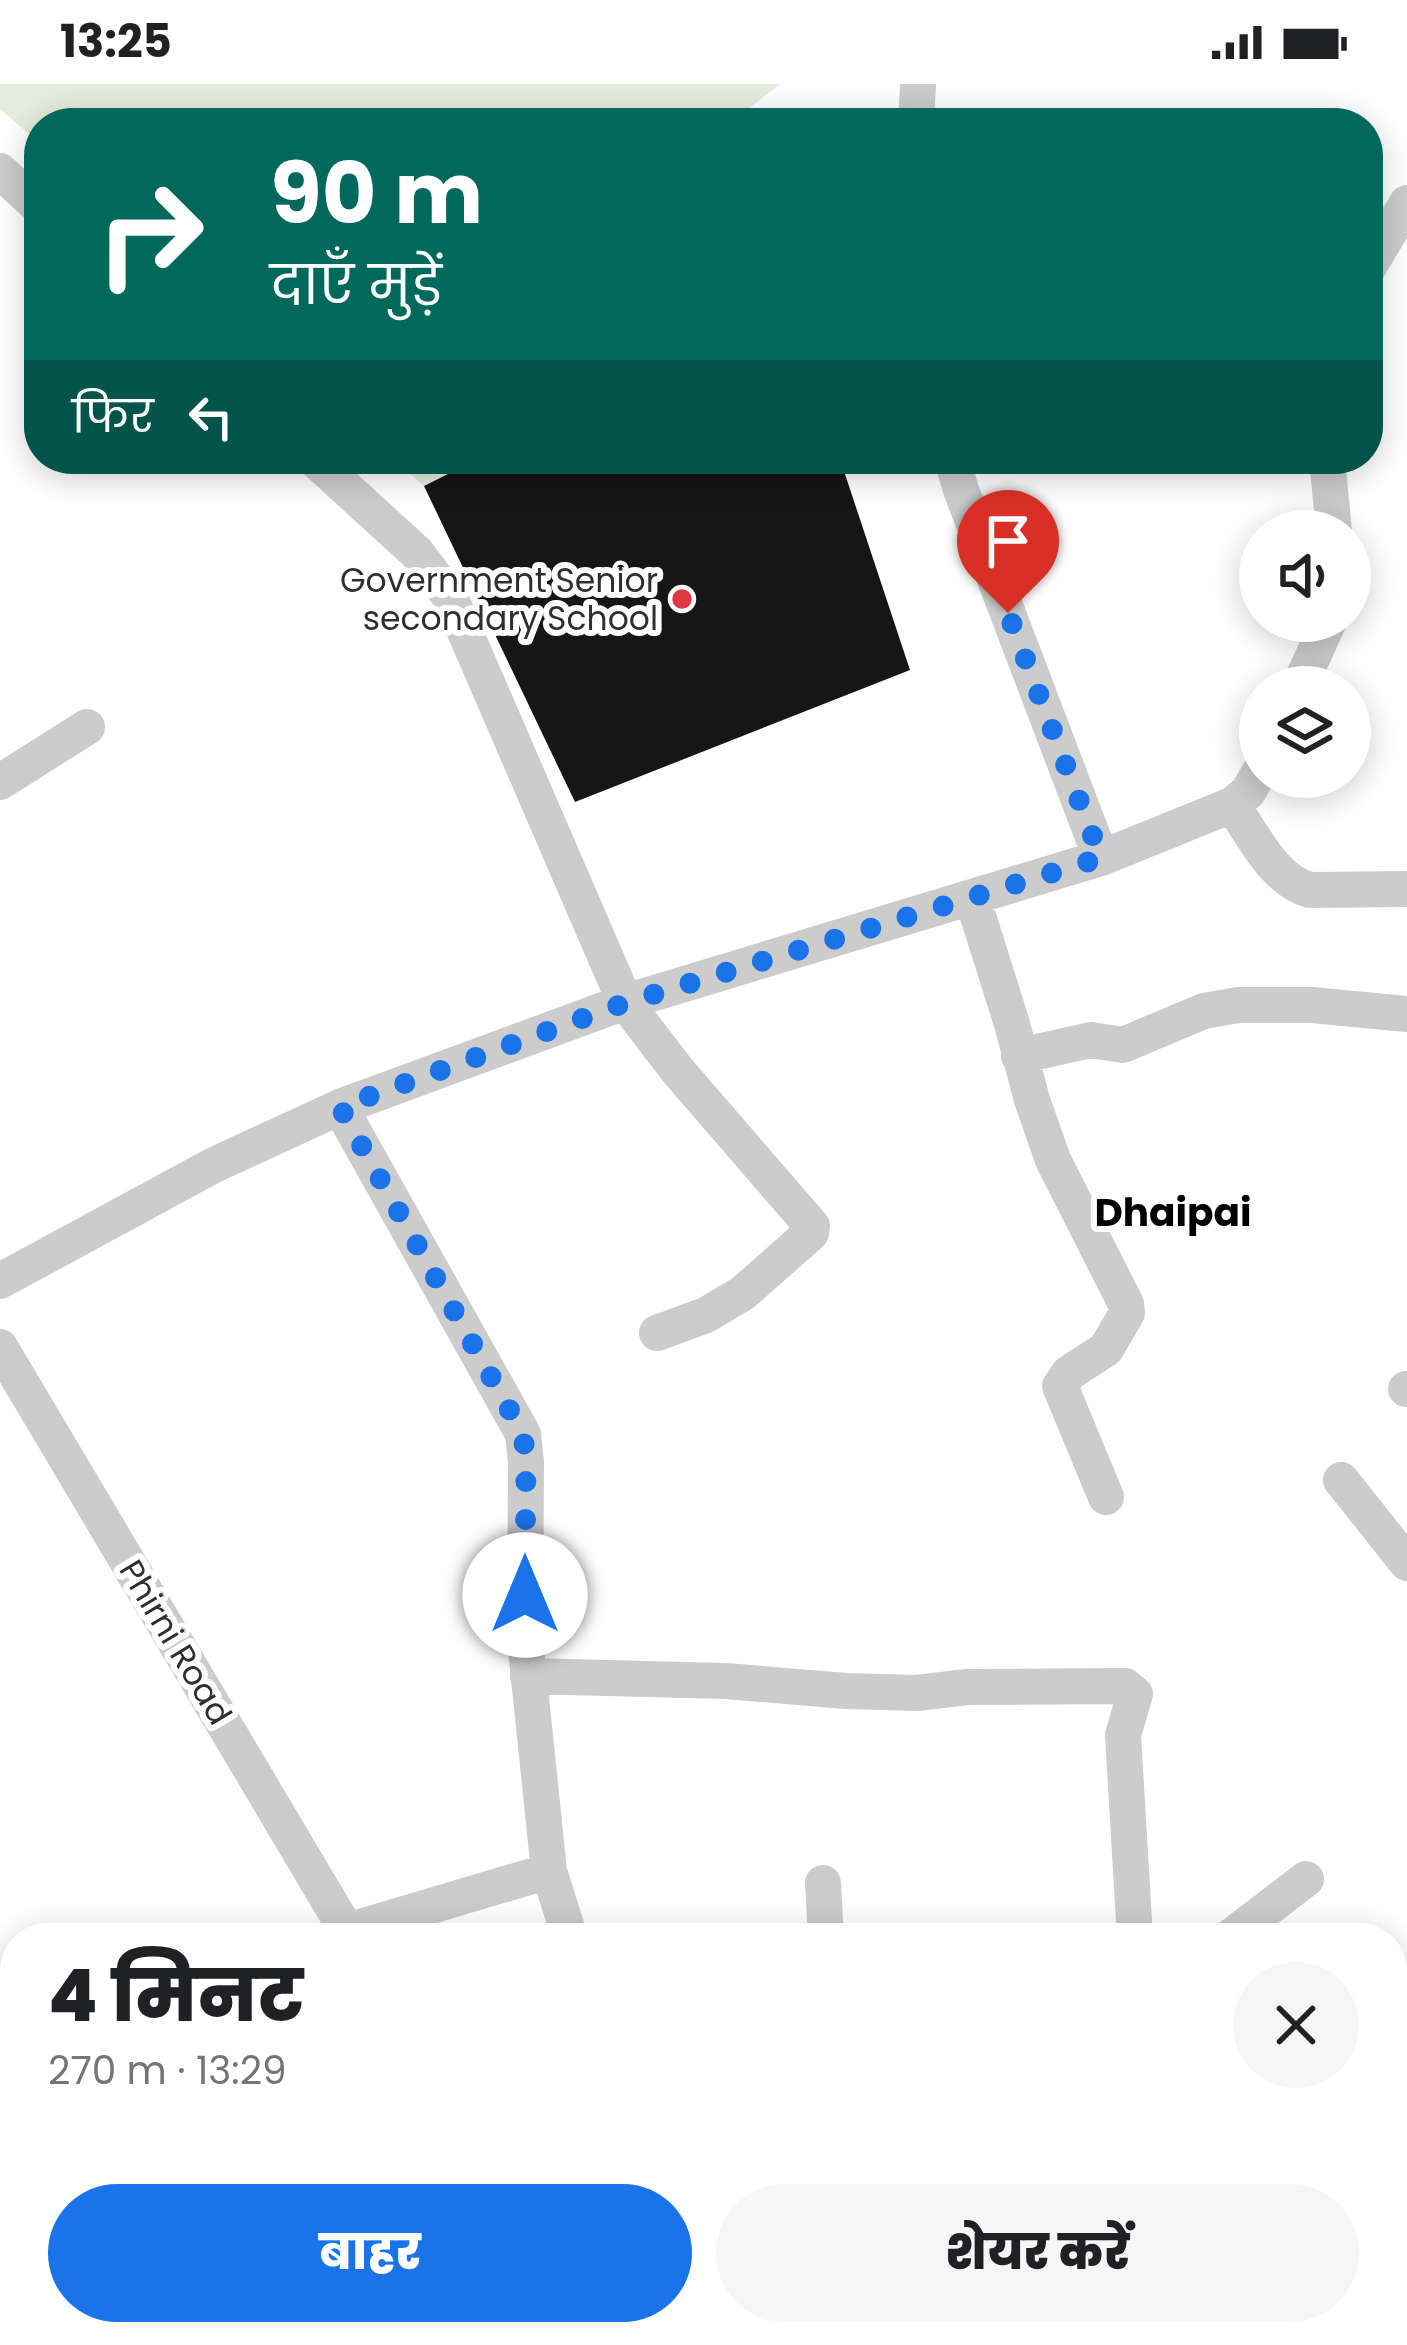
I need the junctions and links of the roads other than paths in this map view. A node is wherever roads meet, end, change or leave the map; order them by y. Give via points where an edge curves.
1 (0, 171) edge
2 (24, 193) edge
3 (1407, 203) edge
4 (1383, 243) edge
5 (330, 474) edge
6 (957, 474) edge
7 (1328, 474) edge
8 (1332, 510) edge
9 (87, 727) dead end
10 (0, 782) edge
11 (1241, 798) edge
12 (1232, 805) junction
13 (1101, 858) junction
14 (1407, 889) edge
15 (972, 897) junction
16 (625, 1003) junction
17 (1407, 1014) edge
18 (1019, 1057) junction
19 (340, 1107) junction
20 (0, 1281) edge
21 (657, 1333) dead end
22 (0, 1347) edge
23 (1341, 1480) dead end
24 (1106, 1497) dead end
25 (1407, 1563) edge
26 (528, 1676) junction
27 (549, 1871) junction
28 (1306, 1879) dead end
29 (823, 1883) dead end
30 (342, 1923) edge
31 (386, 1923) edge
32 (565, 1923) edge
33 (825, 1923) edge
34 (1134, 1923) edge
35 (1249, 1923) edge

1 - 2 street
3 - 4 street
5 - 16 street via 417,553 450,597
6 - 13 street
7 - 8 street
9 - 10 street
11 - 12 street
12 - 13 street
12 - 14 street via 1298,886
13 - 15 street
15 - 16 street
15 - 18 street
16 - 19 street
16 - 21 street via 813,1230 742,1293
17 - 18 street via 1238,1005 1123,1046 1091,1040
18 - 24 street via 1053,1160 1126,1304 1106,1349 1060,1386
19 - 20 street
19 - 26 street via 523,1434
22 - 30 street, Phirni Road
23 - 25 street
26 - 27 street
26 - 34 street via 916,1693 1125,1686 1135,1694 1123,1735
27 - 31 street
27 - 32 street
28 - 35 street
29 - 33 street

